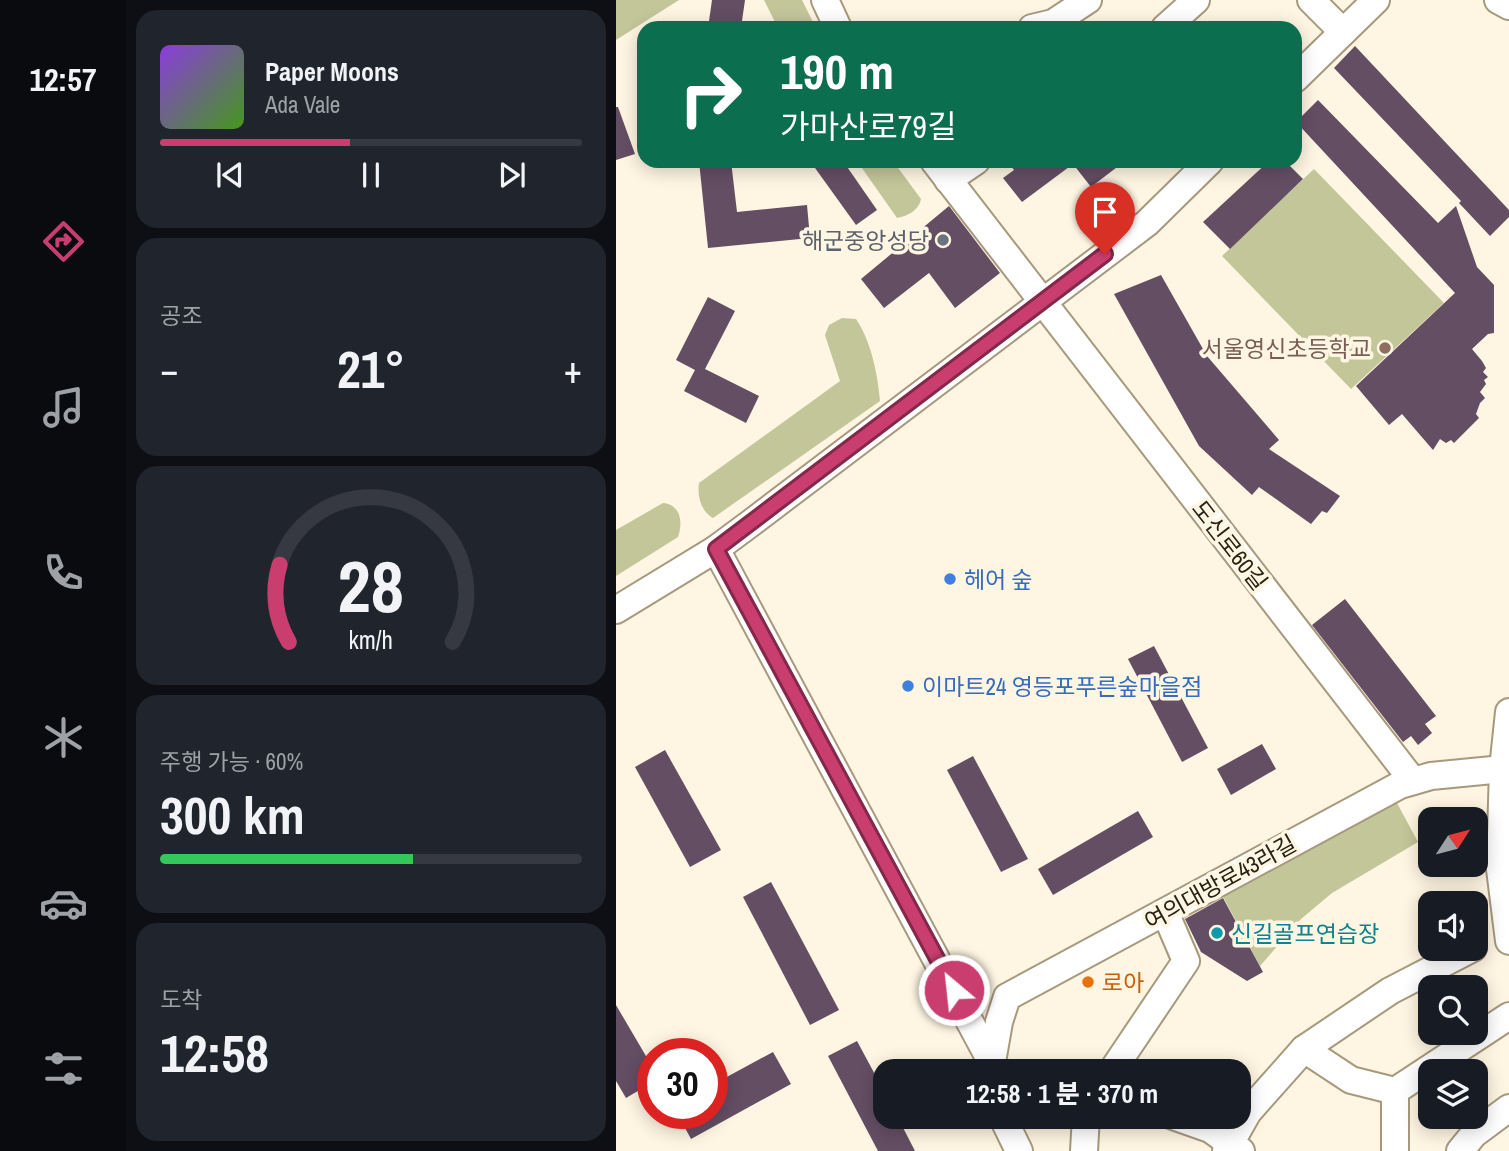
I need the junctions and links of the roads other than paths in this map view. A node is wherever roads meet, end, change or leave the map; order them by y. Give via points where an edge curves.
1 (825, 0) edge
2 (1088, 0) edge
3 (1196, 0) edge
4 (1311, 0) edge
5 (1376, 0) edge
6 (1498, 0) edge
7 (1509, 6) edge
8 (835, 21) edge
9 (1056, 21) edge
10 (1173, 21) edge
11 (1343, 32) junction
12 (1302, 72) edge
13 (1203, 168) edge
14 (941, 171) edge
15 (1044, 305) junction
16 (716, 549) junction
17 (616, 610) edge
18 (1509, 712) edge
19 (1503, 769) junction
20 (1413, 781) junction
21 (1164, 912) junction
22 (1508, 936) edge
23 (1488, 943) edge
24 (1449, 961) edge
25 (1509, 1016) edge
26 (1304, 1049) junction
27 (989, 1059) edge
28 (994, 1059) edge
29 (1120, 1059) edge
30 (1395, 1091) junction
31 (1509, 1108) edge
32 (1008, 1129) edge
33 (1085, 1129) edge
34 (1210, 1129) edge
35 (1232, 1148) edge
36 (1019, 1151) edge
37 (1084, 1151) edge
38 (1395, 1151) edge
39 (1460, 1151) edge

1 - 8 street
2 - 9 street
3 - 10 street
4 - 11 street
5 - 11 street
6 - 7 street
11 - 12 street
13 - 15 street via 1147,223
14 - 15 street, 도신로60길
15 - 16 street
15 - 20 street, 도신로60길
16 - 17 street
16 - 27 street
18 - 19 street
19 - 20 street, 여의대방로43라길
19 - 22 street via 1500,869
20 - 21 street, 여의대방로43라길
21 - 28 street, 여의대방로43라길 via 1007,997
21 - 29 street via 1186,961
22 - 23 street
24 - 26 street via 1390,991
25 - 30 street
26 - 30 street via 1352,1080
26 - 35 street via 1248,1112
30 - 38 street
31 - 39 street via 1474,1134
32 - 36 street
33 - 37 street
34 - 35 street

